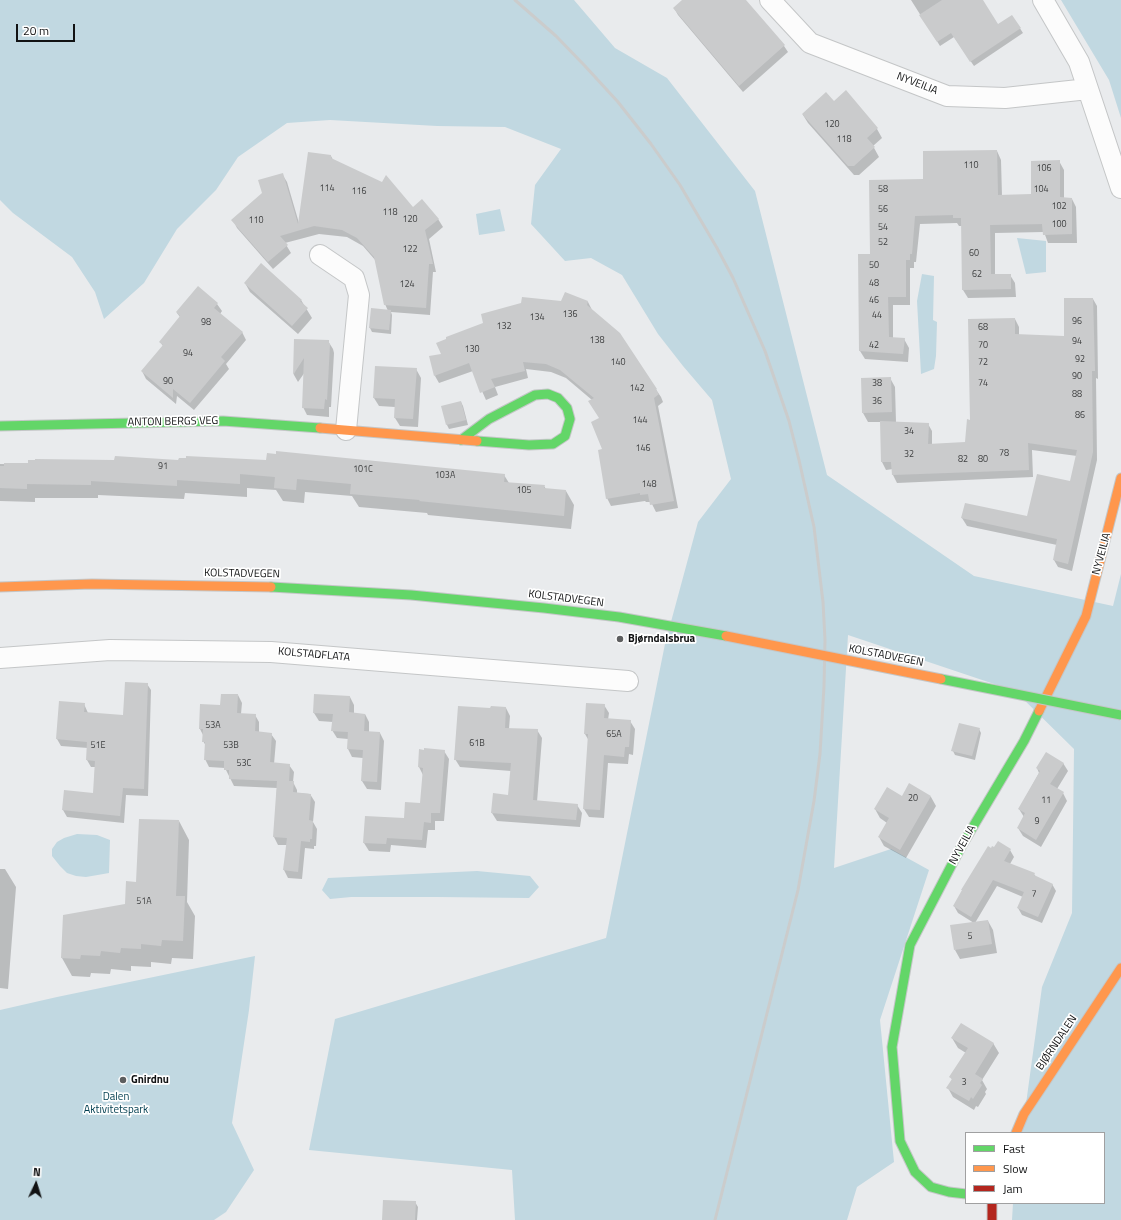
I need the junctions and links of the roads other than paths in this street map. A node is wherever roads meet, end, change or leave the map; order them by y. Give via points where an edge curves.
1 (770, 0) edge
2 (1043, 0) edge
3 (1088, 89) junction
4 (1121, 188) edge
5 (320, 255) dead end
6 (0, 426) edge
7 (346, 430) junction
8 (460, 440) junction
9 (1121, 478) edge
10 (0, 587) edge
11 (0, 658) edge
12 (628, 681) dead end
13 (1121, 715) edge
14 (1121, 968) edge
15 (1016, 1132) edge
16 (965, 1194) edge
17 (992, 1204) edge
18 (992, 1220) edge

1 - 3 street, NYVEILIA via 810,43 947,96 1005,98
2 - 3 street via 1079,62
3 - 4 street
5 - 7 street via 354,278 359,295
6 - 7 street, ANTON BERGS VEG via 223,421
7 - 8 street, ANTON BERGS VEG
8 - 8 street, ANTON BERGS VEG via 529,445 553,444 565,436 570,419 568,408 558,398 548,394 535,395 489,419
9 - 16 street, NYVEILIA via 1086,616 1024,740 961,847 910,945 892,1047 900,1141 914,1172 931,1187
10 - 13 street, KOLSTADVEGEN, bridge via 92,584 290,588 411,595 544,608 611,616 726,636
11 - 12 street, KOLSTADFLATA via 110,650 271,652
14 - 15 street, BJØRNDALEN via 1024,1114
17 - 18 street

